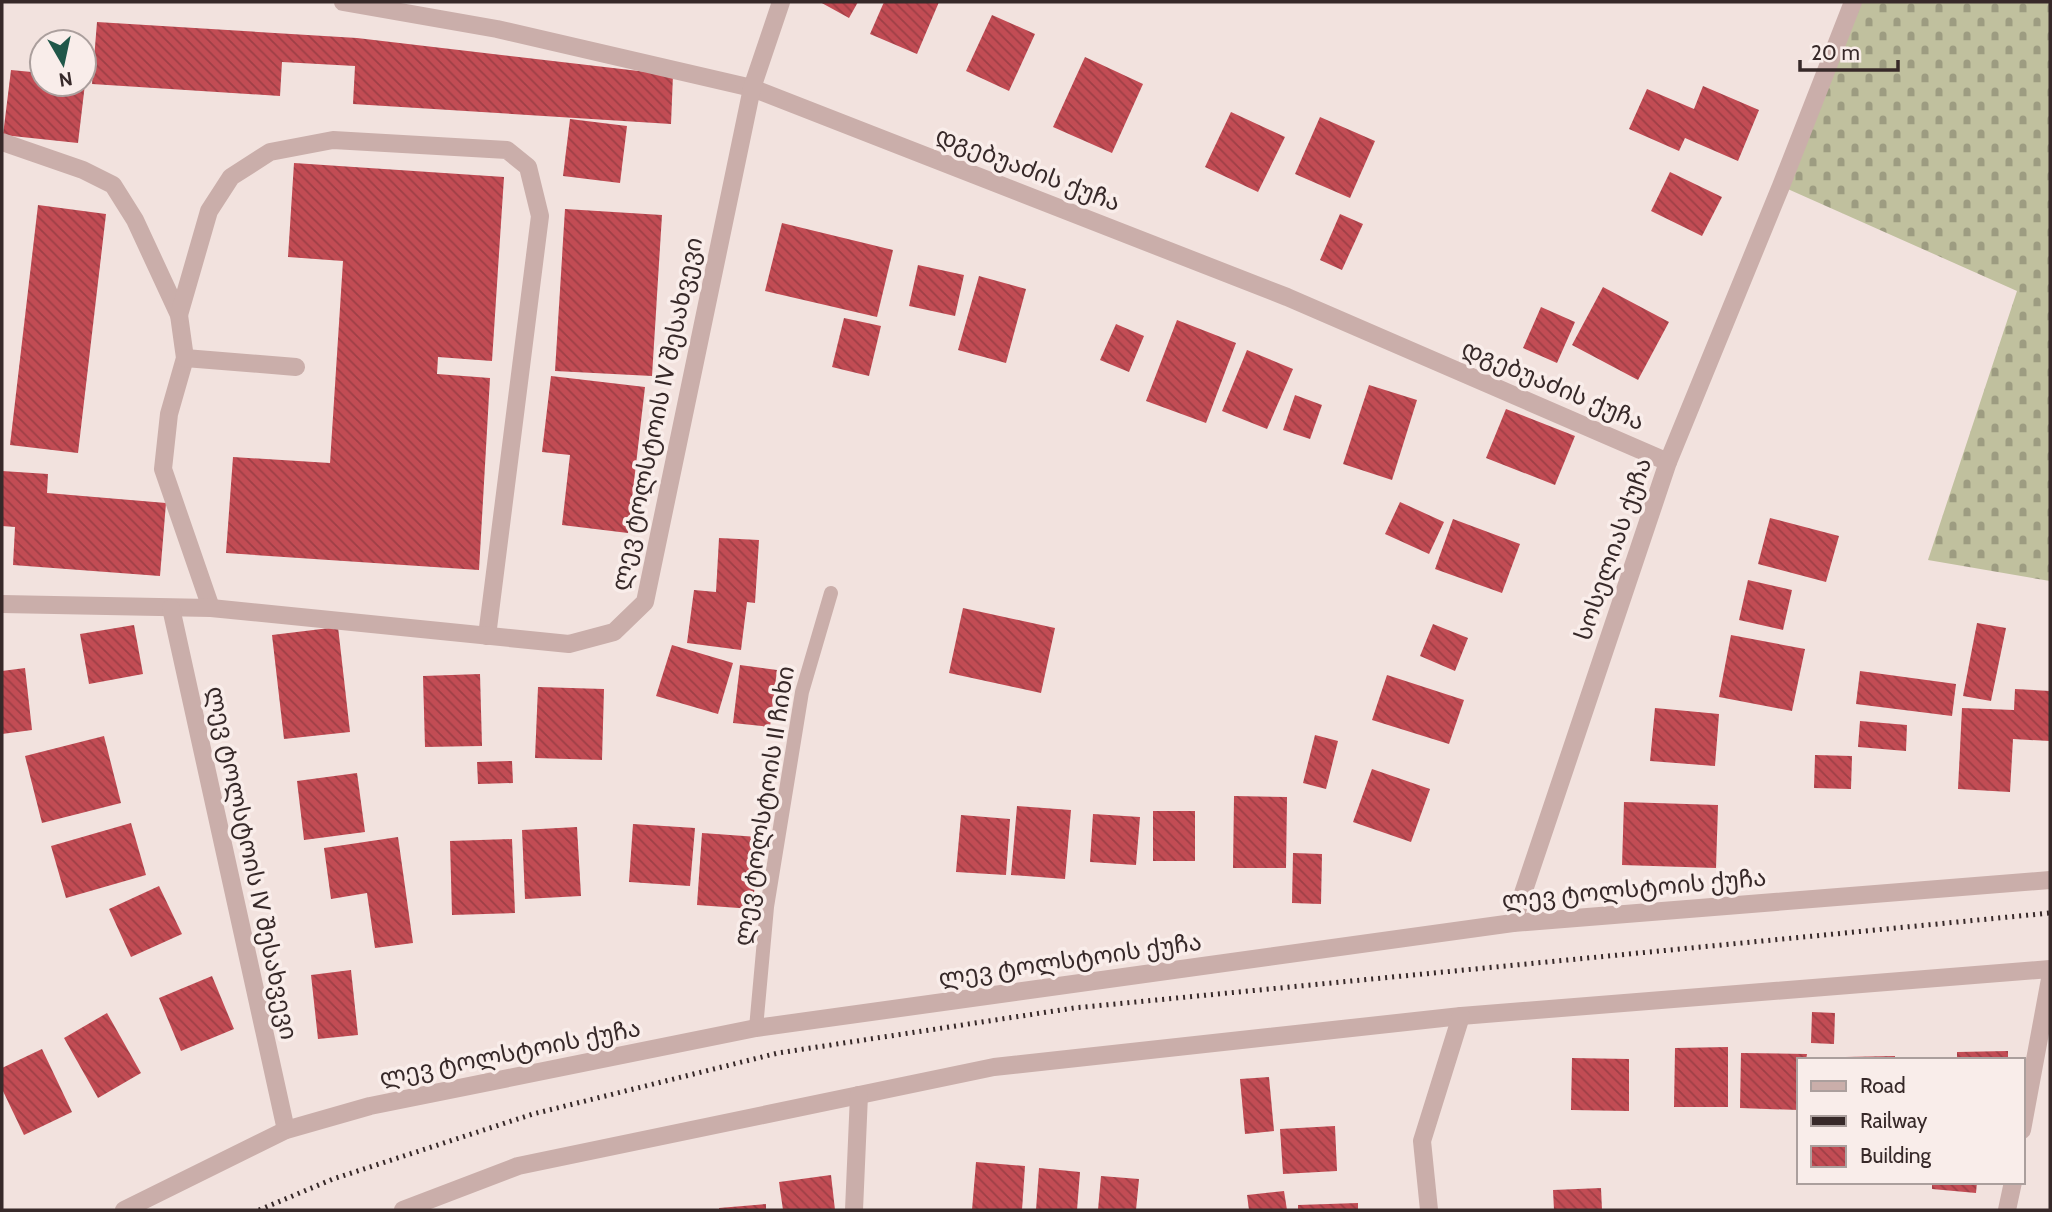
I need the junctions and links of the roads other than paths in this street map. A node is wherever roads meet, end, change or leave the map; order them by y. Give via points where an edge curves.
1 (343, 2) edge
2 (781, 2) edge
3 (1853, 2) edge
4 (752, 88) junction
5 (2, 142) edge
6 (179, 314) junction
7 (186, 358) junction
8 (296, 368) dead end
9 (1668, 462) junction
10 (831, 593) dead end
11 (2, 604) edge
12 (171, 608) junction
13 (211, 608) junction
14 (487, 636) junction
15 (2050, 880) edge
16 (1513, 923) junction
17 (2050, 969) edge
18 (2050, 979) edge
19 (1461, 1016) junction
20 (756, 1028) junction
21 (859, 1095) junction
22 (2024, 1119) edge
23 (286, 1130) junction
24 (2013, 1184) edge
25 (124, 1210) edge
26 (403, 1210) edge
27 (854, 1210) edge
28 (1429, 1210) edge
29 (2007, 1210) edge

1 - 4 street, დგებუაძის ქუჩა via 497,29
2 - 4 street, ლევ ტოლსტოის IV შესახვევი
3 - 9 street, სოსელიას ქუჩა
4 - 9 street, დგებუაძის ქუჩა via 1287,297
4 - 14 street, ლევ ტოლსტოის IV შესახვევი via 645,602 614,632 569,644
5 - 6 street via 113,185 135,220
6 - 7 street
6 - 14 street via 209,211 232,177 270,152 333,141 508,150 528,167 540,216
7 - 8 street
7 - 13 street via 169,414 163,469
9 - 16 street, სოსელიას ქუჩა
10 - 20 lane, ლევ ტოლსტოის II ჩიხი via 802,692 767,907
11 - 12 street, ლევ ტოლსტოის IV შესახვევი
12 - 13 street, ლევ ტოლსტოის IV შესახვევი
12 - 23 street, ლევ ტოლსტოის IV შესახვევი
13 - 14 street, ლევ ტოლსტოის IV შესახვევი
15 - 16 street, ლევ ტოლსტოის ქუჩა
16 - 20 street, ლევ ტოლსტოის ქუჩა
17 - 19 street
18 - 22 street
19 - 21 street via 994,1067
19 - 28 street via 1422,1141
20 - 23 street, ლევ ტოლსტოის ქუჩა via 370,1106
21 - 26 street via 519,1166
21 - 27 street
23 - 25 street, ლევ ტოლსტოის ქუჩა
24 - 29 street

